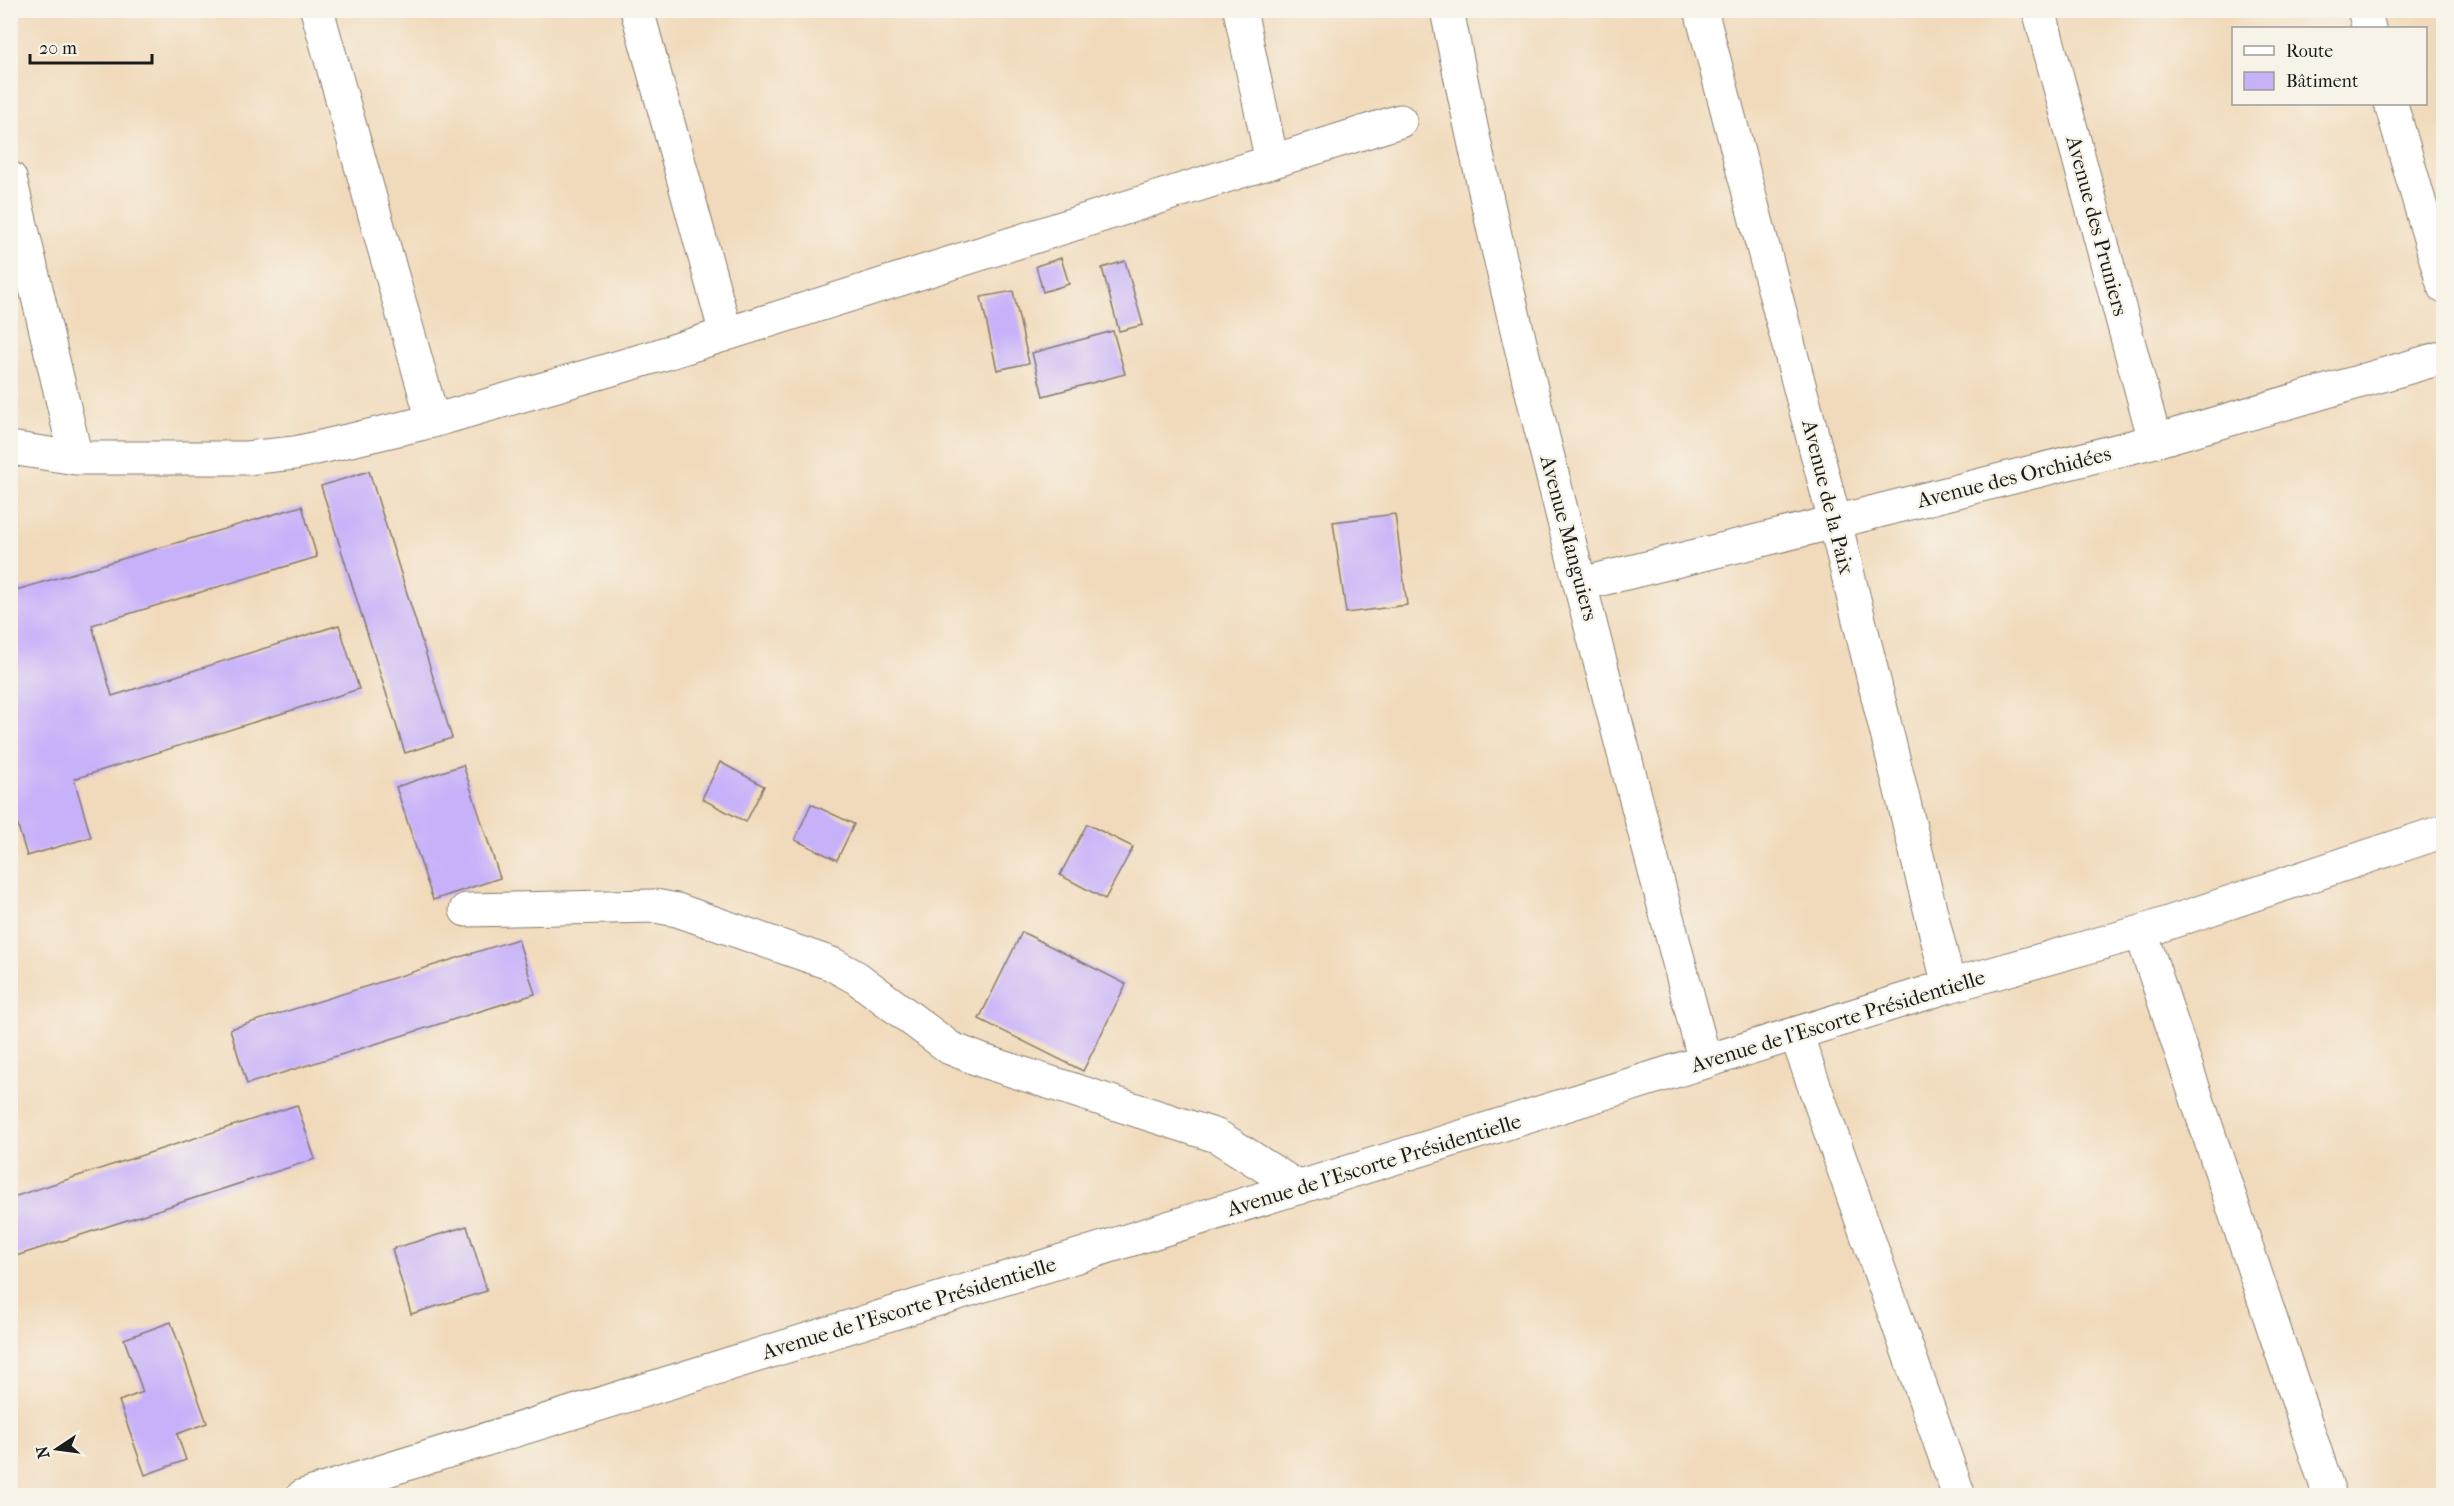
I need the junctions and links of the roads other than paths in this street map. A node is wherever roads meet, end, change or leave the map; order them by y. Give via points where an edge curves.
1 (317, 10) edge
2 (637, 10) edge
3 (1240, 10) edge
4 (1447, 10) edge
5 (1701, 10) edge
6 (2039, 10) edge
7 (2364, 10) edge
8 (2369, 27) edge
9 (2391, 105) edge
10 (1400, 121) dead end
11 (1272, 162) junction
12 (10, 178) edge
13 (2444, 287) edge
14 (726, 334) junction
15 (2444, 357) edge
16 (433, 421) junction
17 (2155, 441) junction
18 (10, 448) edge
19 (76, 458) junction
20 (1835, 522) junction
21 (1581, 584) junction
22 (2444, 831) edge
23 (466, 910) dead end
24 (2141, 932) junction
25 (1949, 986) junction
26 (1796, 1034) junction
27 (1705, 1062) junction
28 (1299, 1188) junction
29 (303, 1496) edge
30 (1959, 1496) edge
31 (2330, 1496) edge

1 - 16 street
2 - 14 street
3 - 11 street
4 - 21 street, Avenue Manguiers via 1553,485
5 - 20 street, Avenue de la Paix
6 - 17 street, Avenue des Pruniers
7 - 8 street
9 - 13 street
10 - 11 street
11 - 14 street
12 - 19 street
14 - 16 street
15 - 17 street, Avenue des Orchidées
16 - 19 street via 295,453 246,458
17 - 20 street, Avenue des Orchidées
18 - 19 street
20 - 21 street, Avenue des Orchidées
20 - 25 street, Avenue de la Paix
21 - 27 street, Avenue Manguiers
22 - 24 street, Avenue de l'Escorte Présidentielle
23 - 28 street via 655,906 677,910 832,964 857,978 950,1048 1217,1136
24 - 25 street, Avenue de l'Escorte Présidentielle
24 - 31 street
25 - 26 street, Avenue de l'Escorte Présidentielle
26 - 27 street, Avenue de l'Escorte Présidentielle
26 - 30 street
27 - 28 street, Avenue de l'Escorte Présidentielle
28 - 29 street, Avenue de l'Escorte Présidentielle

